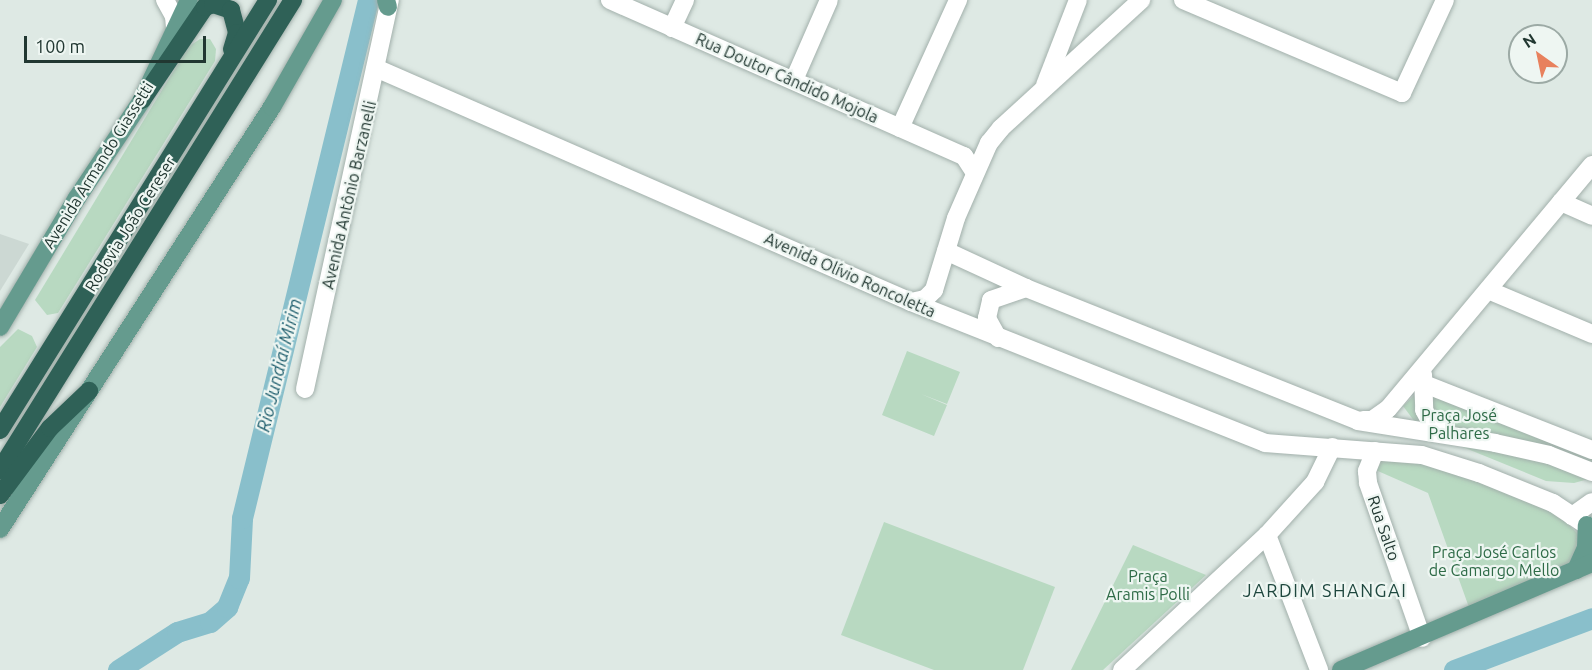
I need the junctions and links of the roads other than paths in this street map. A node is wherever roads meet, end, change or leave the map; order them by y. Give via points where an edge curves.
1 (165, 0) edge
2 (268, 0) edge
3 (293, 0) edge
4 (333, 0) edge
5 (610, 0) edge
6 (684, 0) edge
7 (829, 0) edge
8 (958, 0) edge
9 (1078, 0) edge
10 (1141, 0) edge
11 (1183, 0) edge
12 (1446, 0) edge
13 (197, 2) edge
14 (388, 2) edge
15 (175, 28) junction
16 (672, 28) junction
17 (378, 69) junction
18 (794, 80) junction
19 (1043, 88) junction
20 (209, 95) junction
21 (142, 100) junction
22 (900, 128) junction
23 (989, 143) junction
24 (964, 156) junction
25 (1592, 165) edge
26 (975, 173) junction
27 (1561, 202) junction
28 (1592, 216) edge
29 (946, 251) junction
30 (1026, 288) junction
31 (1488, 290) junction
32 (911, 302) junction
33 (0, 327) edge
34 (1592, 334) edge
35 (998, 338) junction
36 (1423, 376) junction
37 (305, 389) dead end
38 (89, 391) junction
39 (1358, 421) junction
40 (0, 430) edge
41 (1445, 433) junction
42 (1332, 447) junction
43 (1592, 450) edge
44 (1376, 451) junction
45 (0, 470) edge
46 (1592, 472) edge
47 (0, 495) edge
48 (1592, 502) edge
49 (1584, 523) edge
50 (0, 529) edge
51 (1267, 535) junction
52 (1584, 567) edge
53 (1422, 638) junction
54 (1122, 670) edge
55 (1319, 670) edge
56 (1341, 670) edge

1 - 15 street via 174,16
2 - 20 highway, Rodovia João Cereser
3 - 45 highway, Rodovia João Cereser
4 - 38 main road via 272,107
5 - 16 street, Rua Doutor Cândido Mojola
6 - 16 street
7 - 18 street
8 - 22 street
9 - 19 street
10 - 19 street
11 - 12 street via 1402,93
13 - 15 main road, Avenida Armando Giassetti
13 - 20 highway via 231,10 237,33
13 - 21 highway
14 - 17 street, Avenida Antônio Barzanelli
15 - 21 main road, Avenida Armando Giassetti
16 - 18 street, Rua Doutor Cândido Mojola
17 - 32 street, Avenida Olívio Roncoletta
17 - 37 street, Avenida Antônio Barzanelli
18 - 22 street, Rua Doutor Cândido Mojola
19 - 23 street
20 - 40 highway, Rodovia João Cereser
21 - 33 main road, Avenida Armando Giassetti via 77,198
22 - 24 street, Rua Doutor Cândido Mojola
23 - 24 street
23 - 26 street
24 - 26 street
25 - 27 street
26 - 29 street
27 - 28 street
27 - 31 street
29 - 30 street
29 - 32 street via 934,290 925,299
30 - 35 street via 991,300 987,318
30 - 39 street
31 - 34 street
31 - 36 street
32 - 35 street, Avenida Olívio Roncoletta
35 - 42 street, Avenida Olívio Roncoletta via 1264,443
36 - 39 street via 1380,416
36 - 41 street via 1424,410
36 - 43 street
38 - 47 highway via 50,428
38 - 50 main road
39 - 41 street
41 - 46 street via 1549,455
42 - 44 street, Avenida Olívio Roncoletta
42 - 51 street via 1315,482
44 - 49 street, Avenida Olívio Roncoletta via 1422,455 1479,472
44 - 53 street, Rua Salto via 1367,471 1368,483
48 - 49 street
49 - 52 main road
51 - 54 street
51 - 55 street
52 - 53 main road
53 - 56 main road

